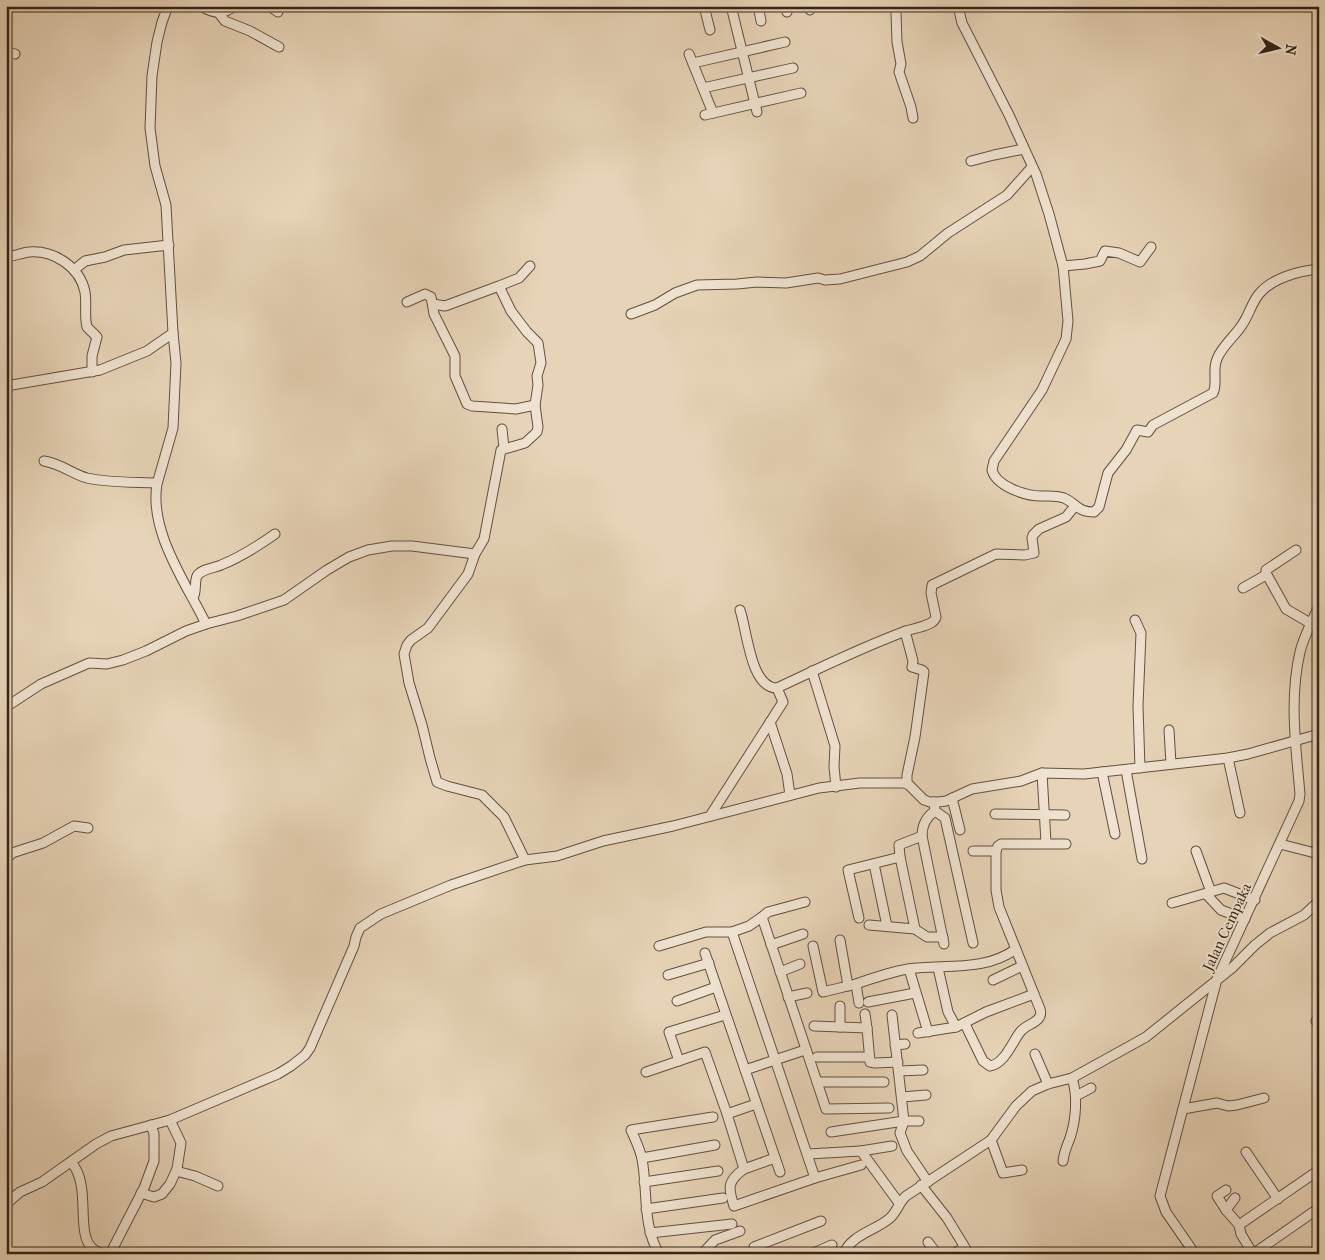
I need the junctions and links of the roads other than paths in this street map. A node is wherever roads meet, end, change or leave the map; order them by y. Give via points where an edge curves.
1 (168, 6) edge
2 (201, 6) edge
3 (234, 6) edge
4 (268, 6) edge
5 (704, 6) edge
6 (731, 6) edge
7 (758, 6) edge
8 (898, 6) edge
9 (958, 6) edge
10 (218, 12) junction
11 (278, 12) dead end
12 (760, 21) dead end
13 (710, 30) dead end
14 (786, 42) dead end
15 (279, 47) dead end
16 (742, 51) junction
17 (793, 68) dead end
18 (748, 78) junction
19 (703, 88) junction
20 (801, 93) dead end
21 (756, 108) junction
22 (913, 118) dead end
23 (1024, 149) junction
24 (971, 162) dead end
25 (1032, 167) junction
26 (169, 245) junction
27 (1151, 247) dead end
28 (6, 257) edge
29 (530, 266) dead end
30 (1062, 266) junction
31 (1319, 269) edge
32 (74, 270) junction
33 (499, 286) junction
34 (407, 302) dead end
35 (433, 304) junction
36 (631, 314) dead end
37 (173, 333) junction
38 (92, 372) junction
39 (6, 386) edge
40 (535, 405) junction
41 (502, 429) dead end
42 (504, 448) junction
43 (44, 461) dead end
44 (157, 483) junction
45 (1075, 506) junction
46 (275, 534) dead end
47 (1296, 550) dead end
48 (475, 554) junction
49 (1266, 575) junction
50 (1243, 588) dead end
51 (193, 598) junction
52 (1319, 606) edge
53 (740, 610) dead end
54 (1135, 620) dead end
55 (1310, 623) junction
56 (206, 624) junction
57 (905, 631) junction
58 (812, 671) junction
59 (778, 688) junction
60 (6, 707) edge
61 (770, 722) junction
62 (1169, 730) dead end
63 (1319, 734) edge
64 (1294, 740) junction
65 (1228, 758) junction
66 (1171, 764) junction
67 (1140, 768) junction
68 (1126, 770) junction
69 (1102, 772) junction
70 (1042, 773) junction
71 (907, 783) junction
72 (836, 787) junction
73 (790, 795) junction
74 (952, 798) junction
75 (934, 807) junction
76 (1240, 813) dead end
77 (995, 814) dead end
78 (1044, 814) junction
79 (1065, 815) dead end
80 (710, 816) junction
81 (88, 828) dead end
82 (960, 830) dead end
83 (1115, 834) dead end
84 (922, 836) junction
85 (1046, 843) junction
86 (1066, 844) dead end
87 (1280, 844) junction
88 (974, 851) dead end
89 (996, 851) junction
90 (1196, 851) dead end
91 (900, 857) junction
92 (1319, 857) edge
93 (1142, 859) dead end
94 (6, 860) edge
95 (526, 860) junction
96 (874, 864) junction
97 (1209, 893) junction
98 (1255, 900) junction
99 (1319, 901) edge
100 (806, 902) dead end
101 (1172, 903) dead end
102 (762, 917) junction
103 (860, 918) dead end
104 (1245, 919) junction
105 (869, 925) dead end
106 (887, 926) junction
107 (915, 929) junction
108 (732, 932) junction
109 (803, 934) dead end
110 (840, 940) dead end
111 (973, 943) dead end
112 (771, 945) junction
113 (659, 946) dead end
114 (813, 946) dead end
115 (1016, 949) junction
116 (705, 952) dead end
117 (709, 963) junction
118 (800, 964) dead end
119 (1022, 966) junction
120 (938, 968) junction
121 (909, 969) junction
122 (780, 972) junction
123 (668, 975) dead end
124 (1217, 978) junction
125 (993, 980) dead end
126 (852, 985) junction
127 (716, 987) junction
128 (807, 993) dead end
129 (915, 993) junction
130 (1034, 994) junction
131 (788, 997) junction
132 (677, 1002) dead end
133 (840, 1006) dead end
134 (865, 1014) dead end
135 (726, 1015) junction
136 (892, 1015) dead end
137 (814, 1026) dead end
138 (961, 1026) junction
139 (840, 1027) junction
140 (866, 1028) junction
141 (928, 1032) junction
142 (918, 1033) dead end
143 (906, 1044) dead end
144 (896, 1046) junction
145 (805, 1050) junction
146 (1035, 1054) dead end
147 (817, 1057) dead end
148 (869, 1058) junction
149 (775, 1060) junction
150 (679, 1061) junction
151 (898, 1066) junction
152 (745, 1070) junction
153 (922, 1070) dead end
154 (646, 1072) dead end
155 (1072, 1078) junction
156 (817, 1082) junction
157 (884, 1082) dead end
158 (1048, 1084) junction
159 (1091, 1088) dead end
160 (926, 1095) dead end
161 (1076, 1096) junction
162 (902, 1097) junction
163 (1264, 1098) dead end
164 (756, 1104) junction
165 (889, 1108) dead end
166 (1183, 1109) junction
167 (727, 1114) junction
168 (713, 1117) dead end
169 (170, 1120) junction
170 (904, 1121) junction
171 (919, 1121) dead end
172 (151, 1126) junction
173 (831, 1132) dead end
174 (991, 1140) junction
175 (714, 1145) dead end
176 (892, 1146) dead end
177 (861, 1151) junction
178 (1246, 1152) dead end
179 (808, 1154) junction
180 (642, 1158) junction
181 (775, 1158) junction
182 (1063, 1161) dead end
183 (71, 1162) junction
184 (861, 1165) dead end
185 (744, 1169) junction
186 (1022, 1170) dead end
187 (1319, 1170) edge
188 (176, 1171) junction
189 (718, 1171) dead end
190 (780, 1172) dead end
191 (815, 1178) junction
192 (644, 1182) junction
193 (924, 1184) junction
194 (218, 1186) dead end
195 (1226, 1190) dead end
196 (141, 1193) junction
197 (723, 1198) dead end
198 (1235, 1198) dead end
199 (1278, 1198) junction
200 (899, 1203) junction
201 (6, 1204) edge
202 (1319, 1208) edge
203 (646, 1209) junction
204 (1226, 1210) junction
205 (821, 1221) dead end
206 (732, 1224) dead end
207 (1240, 1225) junction
208 (740, 1231) dead end
209 (650, 1233) junction
210 (928, 1242) dead end
211 (832, 1245) dead end
212 (1319, 1249) edge
213 (966, 1250) edge
214 (755, 1253) edge
215 (102, 1254) edge
216 (110, 1254) edge
217 (659, 1254) edge
218 (702, 1254) edge
219 (811, 1254) edge
220 (844, 1254) edge
221 (936, 1254) edge
222 (954, 1254) edge
223 (1195, 1254) edge
224 (1253, 1254) edge
225 (1311, 1254) edge

1 - 26 street via 153,67 150,128 155,166 166,205
2 - 10 street
3 - 10 street
4 - 11 street
5 - 13 street
6 - 16 street
7 - 12 street
8 - 22 street via 899,72
9 - 23 street via 962,23
10 - 15 street via 225,21
14 - 16 street
16 - 18 street
16 - 19 street via 691,58
17 - 18 street
18 - 19 street
18 - 21 street
19 - 21 street via 709,114
20 - 21 street
23 - 24 street
23 - 25 street
25 - 30 street via 1049,214
25 - 36 street via 1007,195 907,262 844,278 698,285
26 - 32 street via 124,250 85,261
26 - 37 street
27 - 30 street via 1140,262 1106,251 1100,261
28 - 32 street via 32,252 61,259
29 - 33 street via 519,278
30 - 45 street via 1068,321 1066,339 1042,390 999,452 992,470 995,478 1007,487 1032,495 1061,497
31 - 45 street via 1284,278 1262,291 1217,358 1213,393 1143,431 1108,473 1099,507 1092,512
32 - 38 street via 84,289 87,327 97,337
33 - 35 street via 445,306
33 - 40 street via 511,311 539,346 541,363
34 - 35 street via 425,294 431,297
35 - 40 street via 434,314 453,351 455,376 467,404 516,410
37 - 38 street via 148,351
37 - 44 street via 176,363 173,428
38 - 39 street
40 - 42 street via 536,434 516,447
41 - 42 street
42 - 48 street via 484,538
43 - 44 street via 86,477
44 - 51 street via 162,535
45 - 57 street via 1066,517 1033,536 1033,554 996,554 932,585 936,620
46 - 51 street via 236,559 200,572
47 - 49 street via 1266,570
48 - 56 street via 412,546 368,550 342,561 284,600
48 - 95 street via 468,574 428,628 407,645 404,658 437,782 482,795 504,816
49 - 50 street
49 - 55 street via 1286,609
51 - 56 street
52 - 55 street, Jalan Cempaka
53 - 59 street via 747,644 759,676 762,682
54 - 67 street via 1141,633
55 - 64 street, Jalan Cempaka via 1300,654
56 - 60 street via 123,660 82,666 41,684
57 - 58 street
57 - 71 street via 912,667 924,672
58 - 59 street
58 - 72 street via 835,746
59 - 61 street via 784,702
61 - 73 street via 787,774
61 - 80 street
62 - 66 street
63 - 64 street
64 - 65 street
64 - 87 street, Jalan Cempaka via 1300,798
65 - 66 street
65 - 76 street
66 - 67 street
67 - 68 street
68 - 69 street
68 - 93 street
69 - 70 street
69 - 83 street
70 - 74 street via 1021,781 972,789
70 - 78 street
71 - 72 street via 860,783
71 - 75 street
72 - 73 street
73 - 80 street
74 - 75 street
74 - 82 street
75 - 84 street via 922,828
75 - 111 street via 945,818
77 - 78 street
78 - 79 street
78 - 85 street
80 - 95 street via 557,856
81 - 94 street via 74,826 43,843 12,853
84 - 91 street via 899,845
84 - 107 street via 944,940 927,937
85 - 86 street
85 - 89 street via 1001,844
87 - 92 street
87 - 98 street, Jalan Cempaka
88 - 89 street
89 - 115 street via 999,907
90 - 97 street
91 - 96 street
91 - 107 street
95 - 169 street via 451,885 370,920 357,932 320,1028 304,1055 278,1074
96 - 103 street via 848,870
96 - 106 street
97 - 98 street via 1229,888
97 - 101 street
97 - 104 street via 1221,910
98 - 104 street, Jalan Cempaka
99 - 124 street via 1304,915 1270,933
100 - 102 street via 768,912
102 - 108 street
102 - 112 street
104 - 124 street, Jalan Cempaka
105 - 106 street
106 - 107 street
108 - 113 street via 706,932
108 - 149 street
109 - 112 street
110 - 126 street
112 - 122 street
114 - 126 street via 822,992
115 - 119 street
115 - 120 street via 1005,957 980,964
116 - 117 street
117 - 123 street
117 - 127 street
118 - 122 street
119 - 125 street
119 - 130 street
120 - 121 street
120 - 138 street via 948,1012
121 - 126 street
121 - 129 street
122 - 131 street
124 - 155 street via 1146,1037
124 - 166 street, Jalan Cempaka
126 - 129 street via 864,1002
127 - 132 street
127 - 135 street
128 - 131 street
129 - 141 street
130 - 138 street via 986,1012
130 - 138 street via 1041,1016 1022,1029 1014,1044 994,1066 983,1061
131 - 145 street
133 - 139 street
134 - 140 street
135 - 150 street via 669,1032
135 - 152 street
136 - 144 street
137 - 139 street
138 - 141 street
139 - 140 street
140 - 148 street
141 - 142 street
143 - 144 street
144 - 151 street
145 - 149 street
145 - 156 street
146 - 158 street
147 - 148 street
148 - 151 street via 875,1064
149 - 152 street
149 - 179 street
150 - 154 street
150 - 167 street via 705,1052
151 - 153 street
151 - 162 street
152 - 164 street
155 - 158 street
155 - 161 street
156 - 157 street
156 - 165 street via 826,1109
158 - 174 street via 1025,1096
159 - 161 street
160 - 162 street
161 - 182 street via 1071,1136
162 - 170 street
163 - 166 street via 1237,1105 1218,1103
164 - 167 street
164 - 181 street
166 - 223 street, Jalan Cempaka via 1160,1196 1166,1212
167 - 185 street
168 - 180 street via 631,1130
169 - 172 street
169 - 188 street via 181,1143
170 - 171 street
170 - 173 street
170 - 193 street via 900,1132 902,1139
172 - 183 street via 111,1136
172 - 196 street via 155,1155
174 - 186 street via 1003,1173
174 - 193 street
175 - 180 street
176 - 177 street
177 - 179 street
177 - 200 street
178 - 199 street
179 - 191 street
180 - 192 street
181 - 185 street
181 - 190 street
183 - 201 street
183 - 215 street via 82,1187 86,1236 91,1247
184 - 191 street
185 - 191 street via 731,1182 729,1190 734,1206
187 - 199 street
188 - 194 street
188 - 196 street via 162,1194 154,1197
189 - 192 street
192 - 203 street
193 - 200 street
193 - 213 street
195 - 204 street via 1217,1196
196 - 216 street
197 - 203 street
198 - 204 street
199 - 207 street
200 - 220 street via 891,1218 850,1244
202 - 224 street
203 - 209 street
204 - 207 street
205 - 214 street via 754,1247
206 - 209 street
207 - 224 street via 1241,1234
208 - 218 street via 715,1240
209 - 217 street
210 - 221 street
211 - 219 street
212 - 225 street
213 - 222 street

